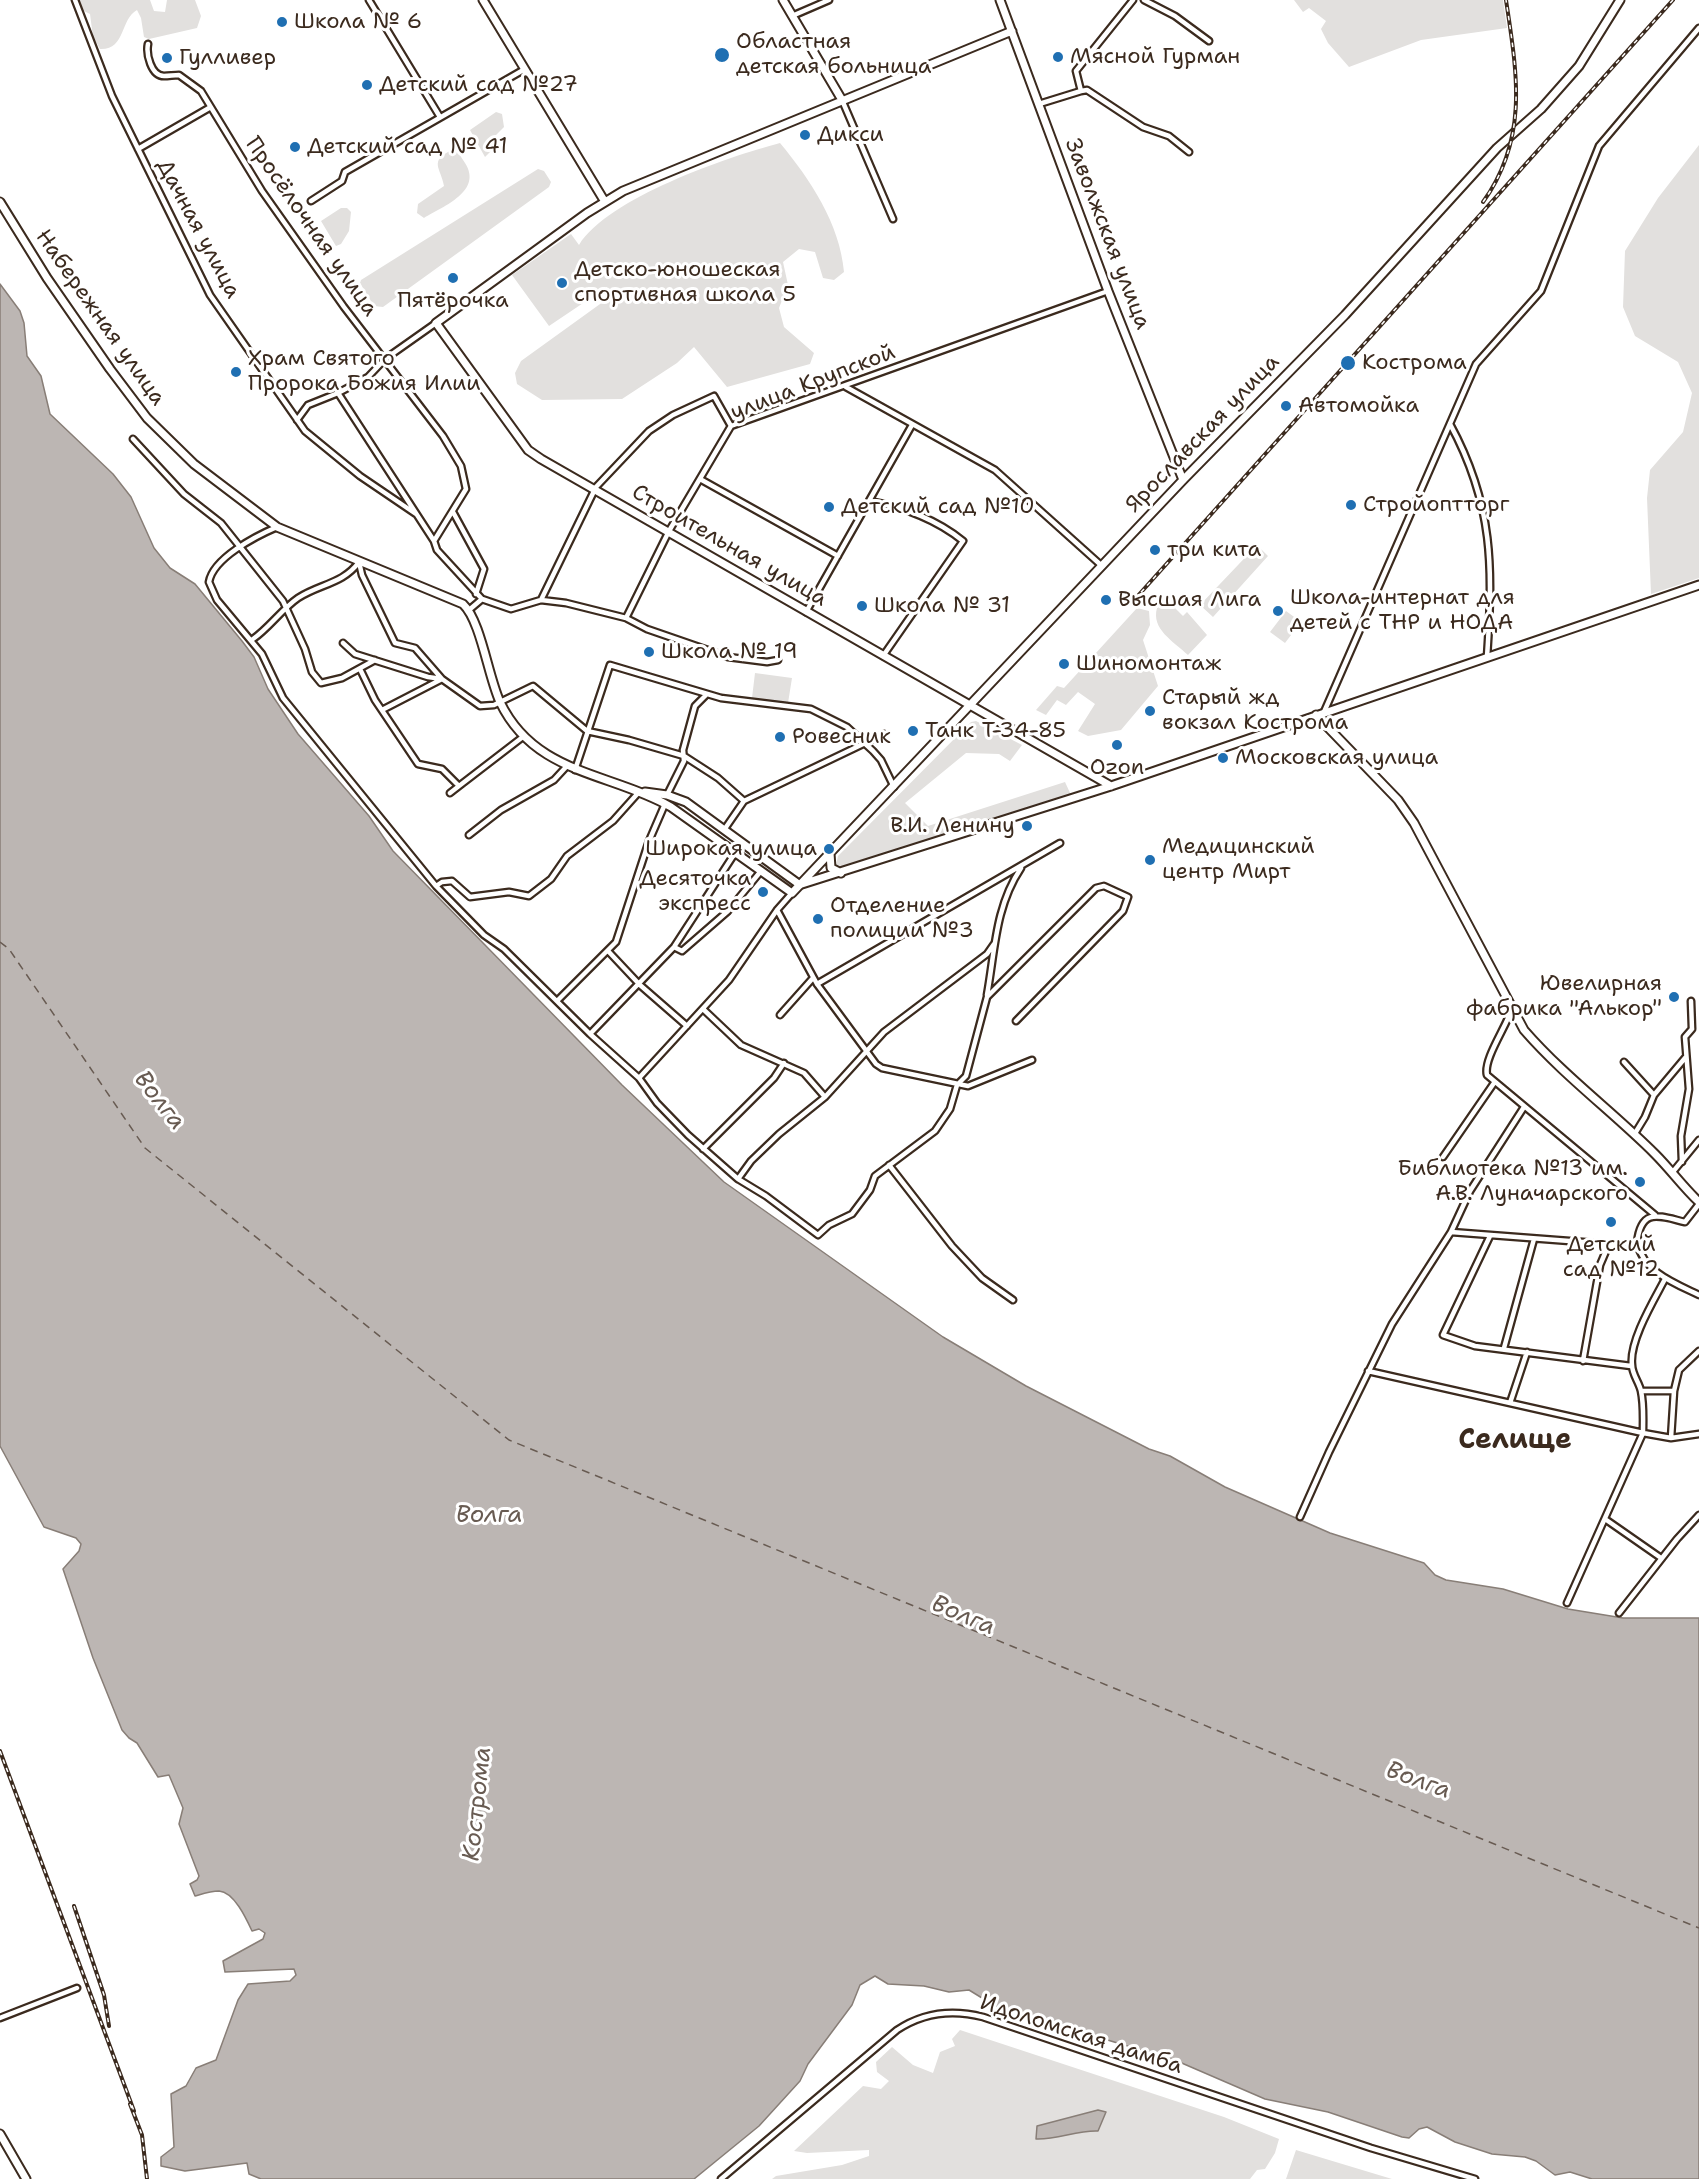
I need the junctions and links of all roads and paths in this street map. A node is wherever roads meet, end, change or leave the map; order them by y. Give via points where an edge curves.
1 (75, 0) edge
2 (369, 0) edge
3 (483, 0) edge
4 (783, 0) edge
5 (829, 0) edge
6 (1000, 0) edge
7 (1144, 0) edge
8 (1620, 0) edge
9 (1129, 1) edge
10 (792, 16) junction
11 (1699, 28) edge
12 (1012, 31) junction
13 (1209, 41) dead end
14 (148, 44) dead end
15 (525, 69) junction
16 (1081, 91) junction
17 (842, 100) junction
18 (1039, 104) junction
19 (209, 108) junction
20 (440, 117) junction
21 (138, 149) junction
22 (1189, 152) dead end
23 (311, 201) dead end
24 (0, 202) edge
25 (605, 202) junction
26 (893, 219) dead end
27 (1108, 291) junction
28 (436, 323) junction
29 (385, 359) junction
30 (846, 387) junction
31 (338, 393) junction
32 (297, 420) junction
33 (1450, 424) junction
34 (912, 425) junction
35 (731, 426) junction
36 (133, 438) dead end
37 (700, 479) junction
38 (1183, 480) junction
39 (594, 490) junction
40 (869, 501) junction
41 (453, 512) junction
42 (417, 514) junction
43 (277, 527) junction
44 (669, 531) junction
45 (434, 541) junction
46 (240, 547) junction
47 (838, 556) junction
48 (359, 562) junction
49 (1102, 566) junction
50 (1699, 585) edge
51 (476, 594) junction
52 (482, 599) junction
53 (541, 600) junction
54 (287, 610) junction
55 (469, 610) junction
56 (806, 612) junction
57 (626, 618) junction
58 (253, 639) junction
59 (343, 643) dead end
60 (883, 656) junction
61 (1487, 657) junction
62 (375, 660) junction
63 (778, 660) dead end
64 (360, 669) junction
65 (442, 679) junction
66 (707, 694) junction
67 (500, 702) junction
68 (971, 706) junction
69 (382, 710) junction
70 (1324, 712) junction
71 (1316, 715) junction
72 (587, 731) junction
73 (884, 734) dead end
74 (524, 736) junction
75 (864, 744) junction
76 (684, 756) junction
77 (566, 766) junction
78 (575, 770) junction
79 (459, 786) junction
80 (1111, 786) junction
81 (894, 787) junction
82 (639, 792) junction
83 (450, 793) dead end
84 (667, 795) junction
85 (744, 801) junction
86 (665, 804) junction
87 (724, 830) junction
88 (469, 835) dead end
89 (1060, 843) dead end
90 (735, 853) junction
91 (830, 853) junction
92 (1022, 866) junction
93 (761, 871) junction
94 (841, 873) junction
95 (800, 885) junction
96 (436, 886) junction
97 (792, 893) junction
98 (777, 910) junction
99 (994, 944) junction
100 (674, 947) junction
101 (609, 952) junction
102 (813, 978) junction
103 (817, 984) junction
104 (640, 985) junction
105 (987, 997) junction
106 (557, 1001) junction
107 (1690, 1001) dead end
108 (1512, 1008) junction
109 (703, 1009) junction
110 (780, 1015) dead end
111 (1016, 1021) dead end
112 (687, 1026) junction
113 (1699, 1026) edge
114 (1692, 1029) junction
115 (590, 1034) junction
116 (867, 1052) junction
117 (1685, 1058) junction
118 (1032, 1060) dead end
119 (1624, 1062) dead end
120 (784, 1063) junction
121 (639, 1078) junction
122 (1494, 1083) junction
123 (957, 1085) junction
124 (1654, 1095) junction
125 (825, 1097) junction
126 (1524, 1107) junction
127 (1633, 1136) junction
128 (1699, 1140) edge
129 (703, 1149) junction
130 (1443, 1157) dead end
131 (1682, 1162) junction
132 (888, 1165) junction
133 (1671, 1174) junction
134 (738, 1179) junction
135 (1699, 1203) edge
136 (1655, 1215) junction
137 (1451, 1232) junction
138 (1490, 1236) junction
139 (1534, 1239) junction
140 (1636, 1243) junction
141 (1609, 1245) junction
142 (1665, 1279) junction
143 (1699, 1295) edge
144 (1013, 1300) dead end
145 (1504, 1348) junction
146 (1699, 1351) edge
147 (1527, 1352) junction
148 (1583, 1361) junction
149 (1632, 1366) junction
150 (1368, 1371) junction
151 (1641, 1391) junction
152 (1674, 1391) junction
153 (1510, 1403) junction
154 (1643, 1433) junction
155 (1699, 1434) edge
156 (1671, 1438) junction
157 (1699, 1515) edge
158 (1300, 1517) dead end
159 (1605, 1519) junction
160 (1661, 1558) junction
161 (1568, 1603) dead end
162 (1619, 1613) dead end
163 (77, 1988) dead end
164 (0, 2018) edge
165 (0, 2134) edge
166 (26, 2179) edge
167 (721, 2179) edge
168 (1475, 2179) edge

1 - 21 street, Дачная улица via 112,96
2 - 20 street
3 - 15 street
4 - 10 street
5 - 10 street
6 - 12 street, Заволжская улица
7 - 13 street via 1175,16
8 - 38 street, Ярославская улица via 1580,66 1541,109 1497,148 1345,315
9 - 16 street via 1076,71
10 - 17 street
11 - 33 street via 1599,146 1541,291 1476,364
12 - 17 street
12 - 18 street, Заволжская улица
14 - 19 street, Просёлочная улица via 146,54 157,74 179,75 188,80 201,91
15 - 20 street
15 - 25 street
16 - 18 street
16 - 22 street via 1087,90 1143,128 1169,136
17 - 25 street
17 - 26 street
18 - 27 street, Заволжская улица
19 - 21 street
19 - 29 street, Просёлочная улица via 262,191
20 - 23 street via 345,172 342,182
21 - 32 street, Дачная улица via 210,295
24 - 43 street, Набережная улица via 47,278 147,418 194,464
25 - 28 street
27 - 30 street, улица Крупской
27 - 38 street, Заволжская улица
28 - 29 street
28 - 39 street, Строительная улица via 528,450
29 - 31 street via 368,377
29 - 41 street, Просёлочная улица via 461,466 466,489
30 - 34 street
30 - 35 street, улица Крупской
31 - 32 street via 313,402
31 - 42 street
32 - 42 street, Дачная улица via 360,476
33 - 61 street via 1483,507 1490,540
33 - 70 street
34 - 40 street
34 - 49 street via 995,470
35 - 37 street, улица Крупской
35 - 39 street via 714,396 673,415 649,431
36 - 46 street via 184,494 221,523
37 - 44 street, улица Крупской
37 - 47 street
38 - 49 street, Ярославская улица
39 - 44 street, Строительная улица
39 - 53 street
40 - 47 street
40 - 60 street via 898,506 949,530 963,541
41 - 45 street, Просёлочная улица
41 - 51 street via 484,569
42 - 45 street
43 - 46 street
43 - 48 street, Набережная улица
44 - 56 street, Строительная улица
44 - 57 street, улица Крупской
45 - 51 street via 437,550
46 - 54 street
46 - 58 street via 216,568 209,582 217,600
47 - 56 street
48 - 54 street via 344,578 296,599
48 - 55 street via 457,601
48 - 65 street via 395,643 415,648
49 - 68 street, Ярославская улица
50 - 61 street
51 - 52 street
52 - 53 street via 511,609
52 - 55 street
53 - 57 street
54 - 58 street
54 - 64 street via 312,672 321,683
55 - 67 street
56 - 60 street, Строительная улица
57 - 63 street via 728,657
58 - 96 street via 283,698
59 - 62 street via 355,654
60 - 68 street, Строительная улица
61 - 70 street
62 - 64 street
62 - 65 street
64 - 69 street
65 - 67 street via 476,704
65 - 69 street
66 - 72 street via 610,665
66 - 75 street via 812,709 832,717
66 - 76 street via 694,706
67 - 72 street via 533,686
67 - 74 street
68 - 80 street, Строительная улица
68 - 81 street, Ярославская улица
69 - 79 street via 418,764 442,769
70 - 71 street
71 - 80 street
71 - 108 street via 1398,800 1414,823
72 - 76 street
72 - 78 street
73 - 75 street
74 - 77 street
74 - 79 street
75 - 81 street via 881,760
75 - 85 street
76 - 84 street
76 - 85 street
77 - 78 street
77 - 88 street via 554,780 501,810
78 - 82 street
79 - 83 street
80 - 94 street
81 - 91 street, Ярославская улица
82 - 84 street
82 - 86 street
82 - 96 street via 613,821 567,856 551,879 529,896 509,892 474,897 466,895 452,881
84 - 87 street via 686,802
85 - 87 street
86 - 90 street
86 - 101 street via 649,841 621,932
87 - 95 street
89 - 92 street
90 - 93 street
90 - 100 street
91 - 94 street via 831,868
91 - 95 street, Ярославская улица
92 - 99 street via 1008,891
92 - 103 street
93 - 97 street
93 - 100 street via 729,911 689,948 682,951
94 - 95 street
95 - 97 street
96 - 106 street
97 - 98 street
98 - 102 street
98 - 109 street via 729,980
99 - 105 street
99 - 116 street via 987,954 884,1032
100 - 104 street
101 - 104 street
101 - 106 street
102 - 103 street
102 - 110 street
103 - 116 street
104 - 112 street
104 - 115 street
105 - 111 street via 1096,888 1104,886 1128,897 1123,911
105 - 123 street via 966,1076
106 - 115 street
107 - 114 street
108 - 122 street via 1486,1070
108 - 127 street via 1545,1055
109 - 112 street
109 - 120 street via 741,1045
112 - 121 street
113 - 114 street
114 - 117 street via 1685,1037
115 - 121 street
116 - 123 street via 882,1068
116 - 125 street
117 - 124 street
117 - 131 street via 1689,1089 1681,1137
118 - 123 street via 978,1084
119 - 124 street
120 - 125 street via 804,1073
120 - 129 street via 774,1078
121 - 129 street via 657,1103
122 - 126 street
122 - 130 street
123 - 132 street via 950,1109 935,1131
124 - 127 street
125 - 134 street via 779,1134
126 - 136 street
126 - 137 street via 1470,1191
127 - 133 street
128 - 131 street
129 - 134 street
131 - 133 street
132 - 134 street via 875,1176 852,1214 818,1235
132 - 144 street via 952,1246 982,1278
133 - 135 street
135 - 136 street via 1685,1222
136 - 140 street via 1640,1227
137 - 138 street
137 - 150 street via 1392,1324
138 - 139 street
138 - 145 street via 1443,1335 1475,1346
139 - 141 street
139 - 145 street
140 - 141 street
140 - 142 street via 1645,1262
141 - 148 street via 1600,1265
142 - 143 street
142 - 149 street via 1647,1313
145 - 147 street
146 - 152 street via 1679,1370
147 - 148 street
147 - 153 street
148 - 149 street
149 - 151 street
150 - 153 street
150 - 158 street
151 - 152 street
151 - 154 street
152 - 156 street
153 - 154 street
154 - 156 street
154 - 159 street
155 - 156 street
157 - 160 street
159 - 160 street
159 - 161 street
160 - 162 street
163 - 164 street
165 - 166 street
167 - 168 street, Идоломская дамба via 897,2030 925,2015 945,2012 983,2017 1278,2118

